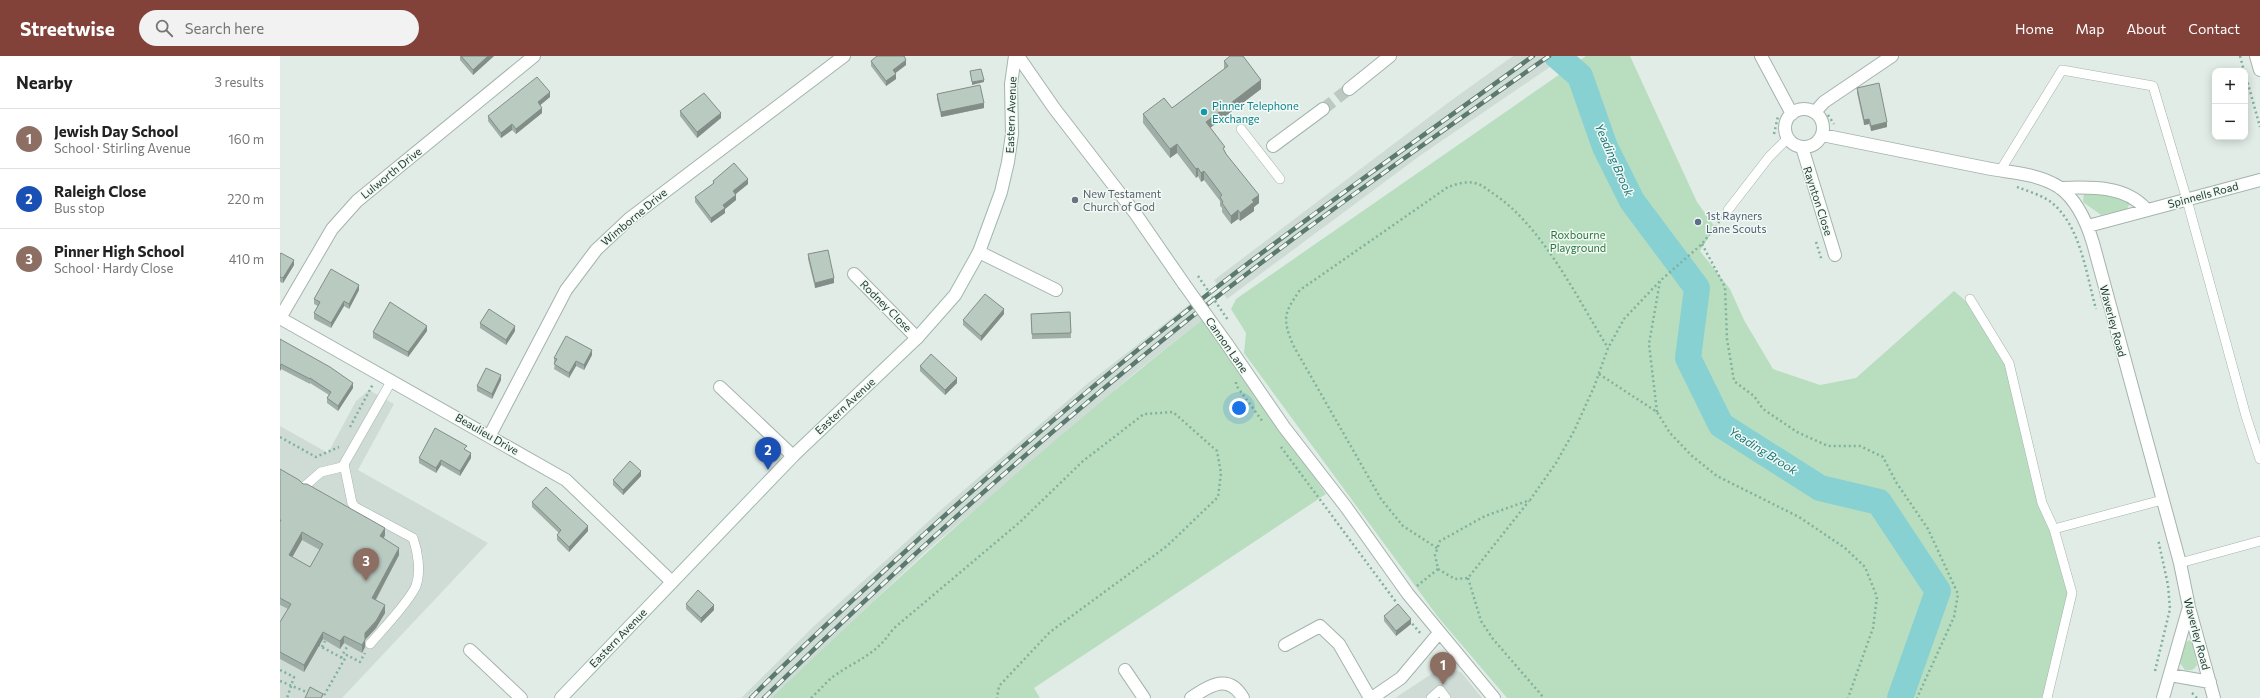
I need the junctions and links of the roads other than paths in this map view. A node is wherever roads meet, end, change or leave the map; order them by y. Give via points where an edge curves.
1 (534, 56) edge
2 (844, 56) edge
3 (1016, 56) edge
4 (1390, 56) edge
5 (1761, 56) edge
6 (1892, 56) edge
7 (2256, 56) edge
8 (2260, 70) edge
9 (1349, 89) tunnel mouth
10 (1323, 109) tunnel mouth
11 (1815, 112) junction
12 (1792, 114) junction
13 (1241, 129) dead end
14 (1822, 135) junction
15 (1788, 138) junction
16 (1273, 146) joint
17 (1802, 147) junction
18 (1261, 154) junction
19 (2000, 171) junction
20 (1280, 179) dead end
21 (2260, 180) edge
22 (2060, 188) junction
23 (2187, 200) junction
24 (2146, 209) junction
25 (1728, 210) road end
26 (2088, 226) junction
27 (979, 252) junction
28 (1836, 255) dead end
29 (854, 274) dead end
30 (1056, 290) dead end
31 (1970, 299) dead end
32 (280, 318) edge
33 (917, 338) junction
34 (392, 380) junction
35 (720, 387) dead end
36 (490, 435) junction
37 (793, 456) junction
38 (2260, 459) edge
39 (344, 464) junction
40 (305, 486) edge
41 (2162, 500) junction
42 (2054, 529) junction
43 (2260, 541) edge
44 (2180, 563) junction
45 (672, 582) junction
46 (2189, 607) junction
47 (1439, 634) junction
48 (370, 644) road end
49 (1285, 645) dead end
50 (470, 650) dead end
51 (1125, 670) dead end
52 (2170, 675) junction
53 (2210, 682) junction
54 (521, 698) edge
55 (561, 698) edge
56 (1144, 698) edge
57 (1191, 698) edge
58 (1243, 698) edge
59 (1371, 698) edge
60 (1432, 698) edge
61 (1446, 698) edge
62 (1494, 698) edge
63 (2047, 698) edge
64 (2162, 698) edge
65 (2214, 698) edge

1 - 32 street, Lulworth Drive via 356,201 332,229
2 - 36 street, Wimborne Drive via 629,219 596,250 566,290
3 - 27 street, Eastern Avenue via 1011,84 1012,134 1008,162 995,213
3 - 47 street, Cannon Lane, bridge via 1135,213 1284,427
4 - 9 street
5 - 12 street
6 - 11 street via 1824,102
7 - 8 street
10 - 16 street
11 - 12 street via 1804,109
11 - 14 street via 1823,123
12 - 15 street via 1786,122
13 - 18 lane
14 - 17 street via 1814,144
14 - 19 street, Waverley Road
15 - 17 street
15 - 25 lane via 1769,157
16 - 18 lane
17 - 28 street, Raynton Close
18 - 20 lane
19 - 22 street, Waverley Road via 2042,177
19 - 23 lane via 2062,70 2153,86
21 - 23 street, Spinnells Road
22 - 24 street via 2095,187 2123,193 2138,200
22 - 26 street, Waverley Road via 2077,206
23 - 24 street, Spinnells Road
23 - 38 lane
24 - 26 street, Spinnells Road
26 - 41 street, Waverley Road
27 - 30 street
27 - 33 street, Eastern Avenue via 955,295
29 - 33 street, Rodney Close
31 - 42 lane via 2010,363 2042,503
32 - 34 street, Beaulieu Drive
33 - 37 street, Eastern Avenue
34 - 36 street, Beaulieu Drive
34 - 39 lane
35 - 37 street
36 - 45 street, Beaulieu Drive via 566,480
37 - 45 street, Eastern Avenue
39 - 40 lane via 342,467 320,472
39 - 48 lane via 355,507 413,538 417,556 418,578 414,590
41 - 42 lane
41 - 44 street, Waverley Road
42 - 63 lane via 2072,593
43 - 44 lane
44 - 46 street, Waverley Road
45 - 55 street, Eastern Avenue
46 - 52 street
46 - 53 street, Waverley Road
47 - 59 street via 1401,678
47 - 62 street, Cannon Lane
49 - 59 street via 1320,626 1339,644
50 - 54 street
51 - 56 street
52 - 53 street
52 - 64 street
53 - 65 street, Waverley Road
57 - 58 street via 1212,685 1225,683 1238,689
60 - 61 lane via 1440,690

